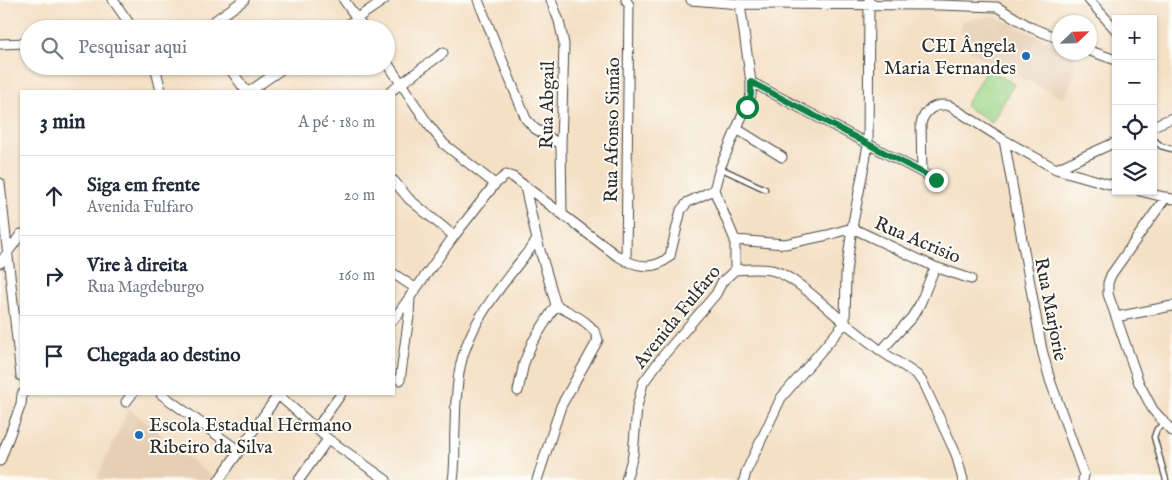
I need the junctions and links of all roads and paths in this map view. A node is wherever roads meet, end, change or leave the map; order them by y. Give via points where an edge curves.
1 (113, 0) edge
2 (244, 0) edge
3 (344, 0) edge
4 (384, 0) edge
5 (478, 0) edge
6 (551, 0) edge
7 (626, 0) edge
8 (691, 0) edge
9 (1089, 0) edge
10 (714, 1) edge
11 (868, 3) edge
12 (740, 4) junction
13 (998, 4) edge
14 (357, 18) junction
15 (127, 20) edge
16 (216, 20) edge
17 (354, 20) edge
18 (1112, 26) edge
19 (1052, 36) edge
20 (20, 43) edge
21 (0, 44) edge
22 (443, 53) dead end
23 (1097, 54) edge
24 (1112, 59) edge
25 (395, 74) edge
26 (157, 75) edge
27 (234, 75) edge
28 (273, 75) edge
29 (751, 82) junction
30 (402, 84) junction
31 (161, 90) edge
32 (245, 90) edge
33 (251, 90) edge
34 (393, 90) edge
35 (1172, 118) edge
36 (1157, 124) edge
37 (737, 129) junction
38 (1004, 140) junction
39 (1157, 142) edge
40 (1112, 144) edge
41 (561, 145) junction
42 (868, 145) junction
43 (1172, 150) edge
44 (782, 156) dead end
45 (720, 168) junction
46 (1056, 169) junction
47 (922, 172) junction
48 (936, 180) dead end
49 (0, 182) edge
50 (395, 182) edge
51 (495, 184) junction
52 (1112, 185) edge
53 (525, 187) junction
54 (765, 189) dead end
55 (714, 190) junction
56 (1157, 195) edge
57 (1169, 198) edge
58 (562, 214) junction
59 (852, 228) junction
60 (20, 235) edge
61 (454, 236) junction
62 (537, 240) junction
63 (735, 240) junction
64 (8, 250) junction
65 (626, 261) junction
66 (0, 263) edge
67 (935, 267) junction
68 (735, 270) junction
69 (395, 275) edge
70 (971, 279) dead end
71 (413, 292) junction
72 (556, 305) junction
73 (1172, 306) edge
74 (1116, 317) junction
75 (395, 318) edge
76 (845, 322) junction
77 (880, 351) junction
78 (20, 366) edge
79 (400, 380) dead end
80 (518, 391) dead end
81 (22, 395) edge
82 (131, 395) edge
83 (162, 395) edge
84 (277, 395) edge
85 (279, 395) edge
86 (340, 395) edge
87 (126, 402) dead end
88 (1164, 424) junction
89 (316, 429) junction
90 (1172, 431) edge
91 (328, 440) junction
92 (2, 446) edge
93 (239, 451) junction
94 (0, 461) edge
95 (1086, 478) edge
96 (381, 479) edge
97 (218, 480) edge
98 (299, 480) edge
99 (453, 480) edge
100 (537, 480) edge
101 (626, 480) edge
102 (744, 480) edge
103 (963, 480) edge
104 (1166, 480) edge

1 - 15 street
2 - 16 street
3 - 14 street
4 - 14 street
5 - 41 street via 526,119
6 - 41 street, Rua Abgail via 564,44
7 - 65 street, Rua Afonso Simão
8 - 10 street
9 - 18 street
10 - 12 street
11 - 12 street
11 - 13 street
11 - 42 street
12 - 29 street
13 - 19 street via 1032,28
14 - 17 street
20 - 21 street
22 - 30 street
23 - 24 street
25 - 30 street
26 - 31 street
27 - 32 street
28 - 33 street
29 - 37 street via 751,95
29 - 42 street
30 - 34 street
30 - 51 street via 444,144
35 - 36 street
37 - 44 street
37 - 45 street
38 - 46 street
38 - 47 street via 950,106 936,106 926,113 921,124
38 - 95 street, Rua Marjorie via 1042,350
39 - 43 lane
40 - 46 street
41 - 58 street, Rua Abgail
42 - 47 street
42 - 59 street
45 - 54 lane
45 - 55 street
46 - 52 street
47 - 48 street
49 - 64 street
50 - 61 street via 409,199
51 - 53 street via 509,175
51 - 61 street
53 - 58 street
53 - 62 street
55 - 63 street, Avenida Fulfaro
55 - 65 street via 688,202 681,210 672,250 664,262 648,267
56 - 57 street
57 - 74 street via 1111,276 1108,294
58 - 65 street
59 - 63 street via 785,244
59 - 67 street, Rua Acrisio
59 - 76 street via 846,273
60 - 64 street
61 - 71 street
62 - 72 street
62 - 99 street via 480,317 467,342 458,379
63 - 68 street, Avenida Fulfaro
64 - 66 street
64 - 78 street
67 - 70 street, Rua Acrisio
67 - 77 street via 912,317
68 - 76 street via 772,270 783,275
68 - 101 street, Avenida Fulfaro via 722,282 716,294 643,383 637,407 633,455
69 - 71 street
71 - 75 street
71 - 79 street
72 - 80 street via 532,343
72 - 100 street via 592,328 598,340 561,406
73 - 74 street
74 - 88 street via 1146,400
76 - 77 street
76 - 102 street via 781,398
77 - 103 street via 917,375 923,383 956,454
81 - 92 street
82 - 87 street
83 - 93 street
84 - 93 street
85 - 89 street
86 - 89 street
88 - 90 street
88 - 104 lane via 1154,437
89 - 91 street
91 - 96 street
91 - 98 street
92 - 94 street
93 - 97 street

